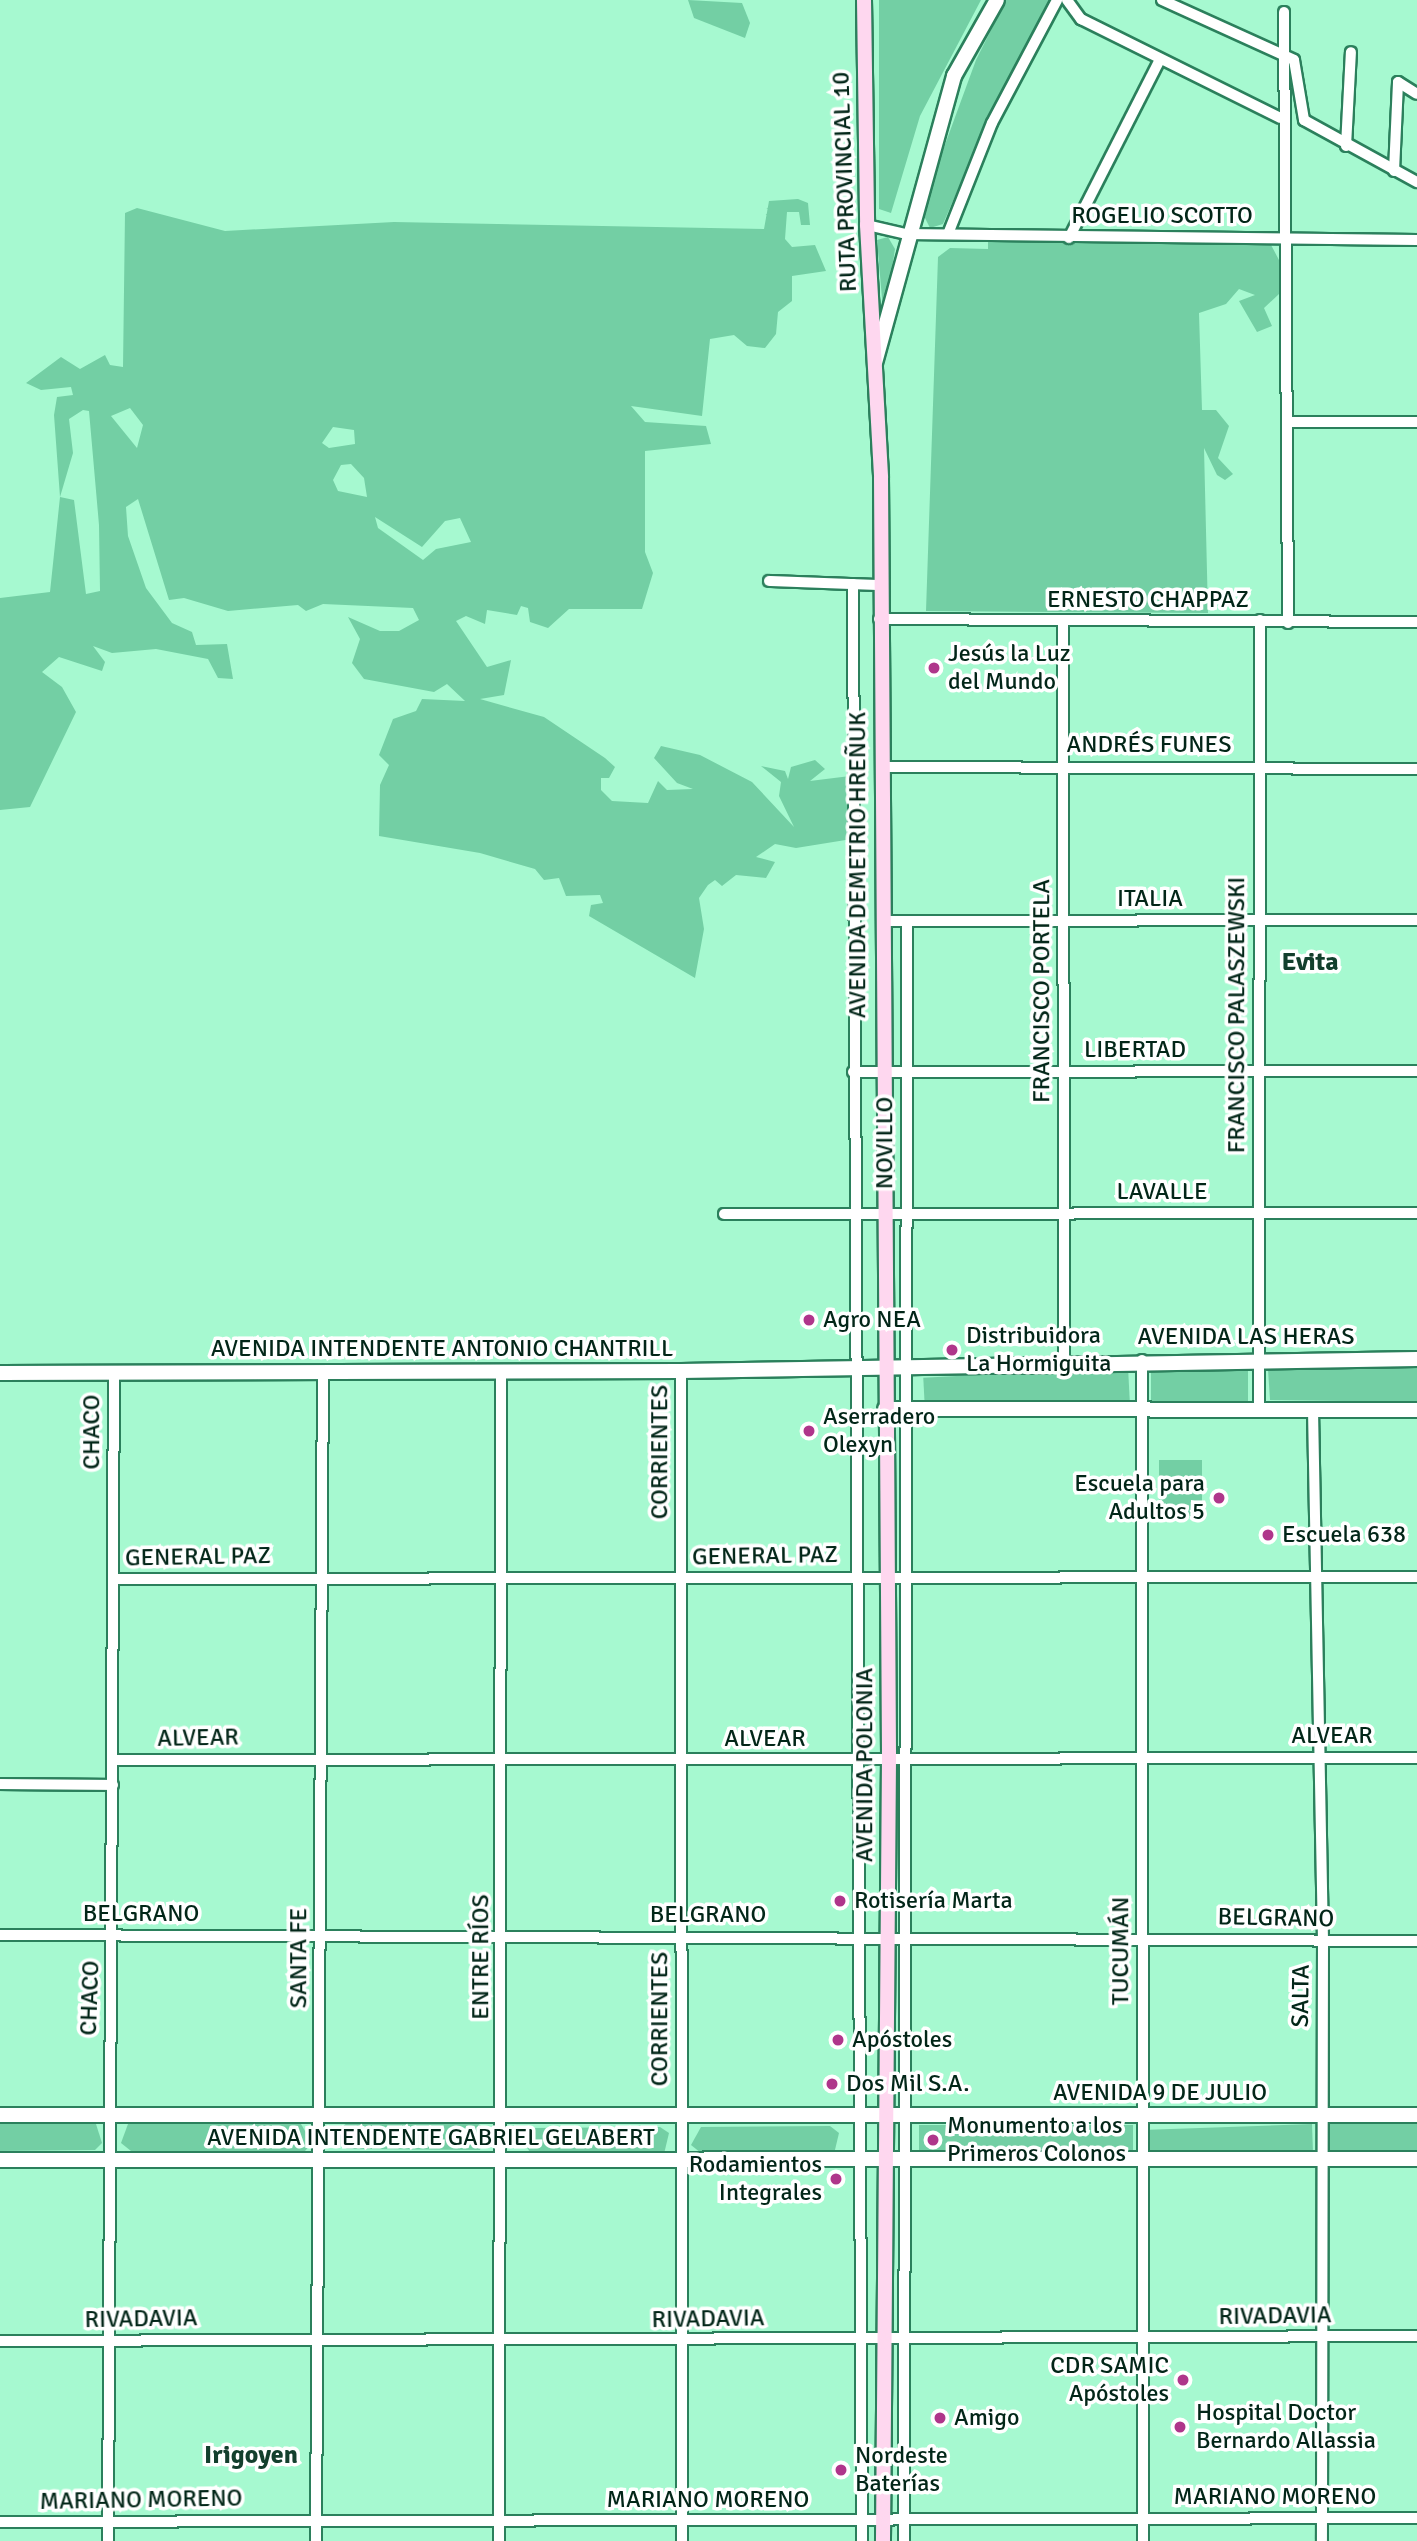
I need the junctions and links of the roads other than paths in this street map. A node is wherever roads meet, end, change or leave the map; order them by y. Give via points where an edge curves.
1 (864, 0) edge
2 (997, 0) edge
3 (1057, 0) edge
4 (1067, 0) edge
5 (1161, 0) edge
6 (1284, 12) dead end
7 (1350, 52) dead end
8 (1283, 54) junction
9 (1160, 61) junction
10 (1417, 94) edge
11 (1280, 118) junction
12 (1346, 146) junction
13 (1394, 171) junction
14 (1417, 182) edge
15 (867, 225) junction
16 (906, 234) junction
17 (948, 234) junction
18 (1285, 237) junction
19 (1069, 238) junction
20 (1417, 240) edge
21 (875, 363) junction
22 (1287, 422) junction
23 (1417, 422) edge
24 (769, 581) dead end
25 (853, 584) junction
26 (879, 585) junction
27 (879, 619) junction
28 (1261, 620) junction
29 (1063, 621) junction
30 (1288, 622) junction
31 (1417, 622) edge
32 (1260, 765) junction
33 (881, 766) junction
34 (1062, 766) junction
35 (1417, 769) edge
36 (882, 920) junction
37 (907, 920) junction
38 (1062, 920) junction
39 (1259, 920) junction
40 (1417, 920) edge
41 (1063, 1071) junction
42 (1259, 1071) junction
43 (1417, 1071) edge
44 (853, 1072) junction
45 (882, 1072) junction
46 (906, 1072) junction
47 (857, 1212) junction
48 (883, 1212) junction
49 (1066, 1212) junction
50 (906, 1213) junction
51 (1257, 1213) junction
52 (1417, 1213) edge
53 (724, 1214) dead end
54 (1417, 1359) edge
55 (1142, 1360) junction
56 (1259, 1360) junction
57 (1064, 1361) junction
58 (907, 1366) junction
59 (884, 1367) junction
60 (858, 1368) junction
61 (681, 1371) junction
62 (114, 1372) junction
63 (501, 1372) junction
64 (0, 1373) edge
65 (323, 1374) junction
66 (885, 1409) junction
67 (1259, 1409) junction
68 (1313, 1409) junction
69 (907, 1410) junction
70 (1417, 1410) edge
71 (1143, 1412) junction
72 (321, 1576) junction
73 (862, 1576) junction
74 (887, 1577) junction
75 (1316, 1577) junction
76 (1417, 1577) edge
77 (681, 1578) junction
78 (908, 1578) junction
79 (113, 1579) junction
80 (1143, 1579) junction
81 (498, 1580) junction
82 (498, 1755) junction
83 (319, 1757) junction
84 (1321, 1757) junction
85 (889, 1758) junction
86 (905, 1758) junction
87 (1142, 1758) junction
88 (1417, 1758) edge
89 (681, 1759) junction
90 (113, 1760) junction
91 (862, 1760) junction
92 (0, 1784) edge
93 (113, 1785) junction
94 (319, 1933) junction
95 (0, 1935) edge
96 (113, 1935) junction
97 (860, 1935) junction
98 (887, 1935) junction
99 (1143, 1935) junction
100 (503, 1936) junction
101 (681, 1936) junction
102 (907, 1936) junction
103 (1323, 1941) junction
104 (1417, 1941) edge
105 (321, 2112) junction
106 (502, 2113) junction
107 (108, 2114) junction
108 (0, 2115) edge
109 (859, 2115) junction
110 (886, 2115) junction
111 (904, 2115) junction
112 (1320, 2115) junction
113 (1417, 2115) edge
114 (681, 2117) junction
115 (1142, 2117) junction
116 (1417, 2158) edge
117 (107, 2159) junction
118 (501, 2159) junction
119 (1321, 2159) junction
120 (0, 2160) edge
121 (320, 2161) junction
122 (681, 2161) junction
123 (859, 2162) junction
124 (1142, 2162) junction
125 (885, 2163) junction
126 (904, 2163) junction
127 (1417, 2336) edge
128 (1319, 2337) junction
129 (317, 2338) junction
130 (864, 2338) junction
131 (887, 2339) junction
132 (1144, 2339) junction
133 (107, 2340) junction
134 (682, 2340) junction
135 (907, 2340) junction
136 (0, 2341) edge
137 (500, 2341) junction
138 (315, 2518) junction
139 (1323, 2518) junction
140 (1417, 2518) edge
141 (904, 2519) junction
142 (1144, 2519) junction
143 (682, 2520) junction
144 (883, 2520) junction
145 (108, 2521) junction
146 (862, 2521) junction
147 (0, 2522) edge
148 (499, 2523) junction
149 (108, 2541) edge
150 (317, 2541) edge
151 (499, 2541) edge
152 (682, 2541) edge
153 (862, 2541) edge
154 (883, 2541) edge
155 (904, 2541) edge
156 (1143, 2541) edge
157 (1322, 2541) edge

1 - 15 main road, RUTA PROVINCIAL 10
2 - 16 main road via 954,76
3 - 17 street via 992,123
4 - 9 street via 1081,19
5 - 8 street
6 - 8 street
7 - 12 street
8 - 11 street
8 - 12 street via 1294,60 1304,120
9 - 11 street
9 - 19 street
10 - 13 street via 1398,82
11 - 18 street
12 - 13 street
13 - 14 street
15 - 16 street, ROGELIO SCOTTO
15 - 21 main road, RUTA PROVINCIAL 10
16 - 17 street, ROGELIO SCOTTO
16 - 21 main road
17 - 19 street, ROGELIO SCOTTO
18 - 19 street, ROGELIO SCOTTO
18 - 20 street, ROGELIO SCOTTO
18 - 22 street
21 - 26 main road, AVENIDA DEMETRIO HREÑUK
22 - 23 street
22 - 30 street
24 - 25 street
25 - 26 street
25 - 44 street
26 - 27 main road, AVENIDA DEMETRIO HREÑUK
27 - 29 street, ERNESTO CHAPPAZ
27 - 33 main road, AVENIDA DEMETRIO HREÑUK
28 - 29 street, ERNESTO CHAPPAZ
28 - 30 street, ERNESTO CHAPPAZ
28 - 32 street, FRANCISCO PALASZEWSKI
29 - 34 street, FRANCISCO PORTELA
30 - 31 street, ERNESTO CHAPPAZ
32 - 34 street, ANDRÉS FUNES
32 - 35 street, ANDRÉS FUNES
32 - 39 street, FRANCISCO PALASZEWSKI
33 - 34 street, ANDRÉS FUNES
33 - 36 main road, AVENIDA DEMETRIO HREÑUK
34 - 38 street, FRANCISCO PORTELA
36 - 37 street, ITALIA
36 - 45 main road, AVENIDA DEMETRIO HREÑUK
37 - 38 street, ITALIA
37 - 46 street, NOVILLO
38 - 39 street, ITALIA
38 - 41 street, FRANCISCO PORTELA
39 - 40 street, ITALIA
39 - 42 street, FRANCISCO PALASZEWSKI
41 - 42 street, LIBERTAD
41 - 46 street, LIBERTAD
41 - 49 street, FRANCISCO PORTELA
42 - 43 street, LIBERTAD
42 - 51 street, FRANCISCO PALASZEWSKI
44 - 45 street, LIBERTAD
44 - 47 street
45 - 46 street, LIBERTAD
45 - 48 main road, AVENIDA DEMETRIO HREÑUK
46 - 50 street, NOVILLO
47 - 48 street, LAVALLE
47 - 53 street, LAVALLE
47 - 60 street
48 - 50 street, LAVALLE
48 - 59 main road, AVENIDA DEMETRIO HREÑUK
49 - 50 street, LAVALLE
49 - 51 street, LAVALLE
49 - 57 street, FRANCISCO PORTELA
50 - 58 street, NOVILLO
51 - 52 street, LAVALLE
51 - 56 street, FRANCISCO PALASZEWSKI
54 - 56 main road, AVENIDA LAS HERAS
55 - 56 main road, AVENIDA LAS HERAS
55 - 57 main road, AVENIDA LAS HERAS
55 - 71 street, TUCUMÁN
56 - 67 street, FRANCISCO PALASZEWSKI
57 - 58 main road, AVENIDA LAS HERAS
58 - 59 main road, AVENIDA LAS HERAS
58 - 69 street, NOVILLO
59 - 60 main road, AVENIDA INTENDENTE ANTONIO CHANTRILL
59 - 66 main road, AVENIDA POLONIA
60 - 61 main road, AVENIDA INTENDENTE ANTONIO CHANTRILL
60 - 73 street
61 - 63 main road, AVENIDA INTENDENTE ANTONIO CHANTRILL
61 - 77 street, CORRIENTES
62 - 64 main road, AVENIDA INTENDENTE ANTONIO CHANTRILL
62 - 65 main road, AVENIDA INTENDENTE ANTONIO CHANTRILL
62 - 79 street, CHACO
63 - 65 main road, AVENIDA INTENDENTE ANTONIO CHANTRILL
63 - 81 street, ENTRE RÍOS
65 - 72 street, SANTA FE
66 - 69 main road
66 - 74 main road, AVENIDA POLONIA
67 - 68 main road
67 - 71 main road
68 - 70 main road
68 - 75 street, SALTA
69 - 71 main road
69 - 78 street, AVENIDA POLONIA
71 - 80 street, TUCUMÁN
72 - 79 street, GENERAL PAZ
72 - 81 street, GENERAL PAZ
72 - 83 street, SANTA FE
73 - 74 street, GENERAL PAZ
73 - 77 street, GENERAL PAZ
73 - 91 street
74 - 78 street, GENERAL PAZ
74 - 85 main road, AVENIDA POLONIA
75 - 76 street, GENERAL PAZ
75 - 80 street, GENERAL PAZ
75 - 84 street, SALTA
77 - 81 street, GENERAL PAZ
77 - 89 street, CORRIENTES
78 - 80 street, GENERAL PAZ
78 - 86 street, AVENIDA POLONIA
79 - 90 street, CHACO
80 - 87 street, TUCUMÁN
81 - 82 street, ENTRE RÍOS
82 - 83 street, ALVEAR
82 - 89 street, ALVEAR
82 - 100 street, ENTRE RÍOS
83 - 90 street, ALVEAR
83 - 94 street, SANTA FE
84 - 87 street, ALVEAR
84 - 88 street, ALVEAR
84 - 103 street, SALTA
85 - 86 street, ALVEAR
85 - 91 street, ALVEAR
85 - 98 main road, AVENIDA POLONIA
86 - 87 street, ALVEAR
86 - 102 street, AVENIDA POLONIA
87 - 99 street, TUCUMÁN
89 - 91 street, ALVEAR
89 - 101 street, CORRIENTES
90 - 93 street, CHACO
91 - 97 street
92 - 93 street
93 - 96 street, CHACO
94 - 96 street, BELGRANO
94 - 100 street, BELGRANO
94 - 105 street, SANTA FE
95 - 96 street, BELGRANO
96 - 107 street, CHACO
97 - 98 street, BELGRANO
97 - 101 street, BELGRANO
97 - 109 street
98 - 102 street, BELGRANO
98 - 110 main road, AVENIDA POLONIA
99 - 102 street, BELGRANO
99 - 103 street, BELGRANO
99 - 115 street, TUCUMÁN
100 - 101 street, BELGRANO
100 - 106 street, ENTRE RÍOS
101 - 114 street, CORRIENTES
102 - 111 street, AVENIDA POLONIA
103 - 104 street, BELGRANO
103 - 112 street, SALTA
105 - 106 main road, AVENIDA INTENDENTE GABRIEL GELABERT
105 - 107 main road, AVENIDA INTENDENTE GABRIEL GELABERT
105 - 121 street, SANTA FE
106 - 114 main road, AVENIDA INTENDENTE GABRIEL GELABERT
106 - 118 street, ENTRE RÍOS
107 - 108 main road, AVENIDA INTENDENTE GABRIEL GELABERT
107 - 117 street, CHACO
109 - 110 main road, AVENIDA INTENDENTE GABRIEL GELABERT
109 - 114 main road, AVENIDA INTENDENTE GABRIEL GELABERT
109 - 123 street
110 - 111 main road, AVENIDA INTENDENTE GABRIEL GELABERT
110 - 125 main road, AVENIDA POLONIA
111 - 115 main road, AVENIDA 9 DE JULIO
111 - 126 street, AVENIDA POLONIA
112 - 113 main road, AVENIDA 9 DE JULIO
112 - 115 main road, AVENIDA 9 DE JULIO
112 - 119 street, SALTA
114 - 122 street, CORRIENTES
115 - 124 street, TUCUMÁN
116 - 119 main road
117 - 120 main road, AVENIDA INTENDENTE GABRIEL GELABERT
117 - 121 main road, AVENIDA INTENDENTE GABRIEL GELABERT
117 - 133 street, CHACO
118 - 121 main road, AVENIDA INTENDENTE GABRIEL GELABERT
118 - 122 main road, AVENIDA INTENDENTE GABRIEL GELABERT
118 - 137 street, ENTRE RÍOS
119 - 124 main road
119 - 128 street, SALTA
121 - 129 street, SANTA FE
122 - 123 main road, AVENIDA INTENDENTE GABRIEL GELABERT
122 - 134 street, CORRIENTES
123 - 125 main road, AVENIDA INTENDENTE GABRIEL GELABERT
123 - 130 street
124 - 126 main road
124 - 132 street, TUCUMÁN
125 - 126 main road, AVENIDA INTENDENTE GABRIEL GELABERT
125 - 131 main road, AVENIDA POLONIA
126 - 135 street, AVENIDA POLONIA
127 - 128 street, RIVADAVIA
128 - 132 street, RIVADAVIA
128 - 139 street, SALTA
129 - 133 street, RIVADAVIA
129 - 137 street, RIVADAVIA
129 - 138 street, SANTA FE
130 - 131 street, RIVADAVIA
130 - 134 street, RIVADAVIA
130 - 146 street
131 - 135 street, RIVADAVIA
131 - 144 main road, AVENIDA POLONIA
132 - 135 street, RIVADAVIA
132 - 142 street, TUCUMÁN
133 - 136 street, RIVADAVIA
133 - 145 street, CHACO
134 - 137 street, RIVADAVIA
134 - 143 street, CORRIENTES
135 - 141 street, AVENIDA POLONIA
137 - 148 street, ENTRE RÍOS
138 - 145 street, MARIANO MORENO
138 - 148 street, MARIANO MORENO
138 - 150 street, SANTA FE
139 - 140 street, MARIANO MORENO
139 - 142 street, MARIANO MORENO
139 - 157 street, SALTA
141 - 142 street, MARIANO MORENO
141 - 144 street, MARIANO MORENO
141 - 155 street, AVENIDA POLONIA
142 - 156 street, TUCUMÁN
143 - 146 street, MARIANO MORENO
143 - 148 street, MARIANO MORENO
143 - 152 street, CORRIENTES
144 - 146 street, MARIANO MORENO
144 - 154 main road, AVENIDA POLONIA
145 - 147 street, MARIANO MORENO
145 - 149 street, CHACO
146 - 153 street
148 - 151 street, ENTRE RÍOS

